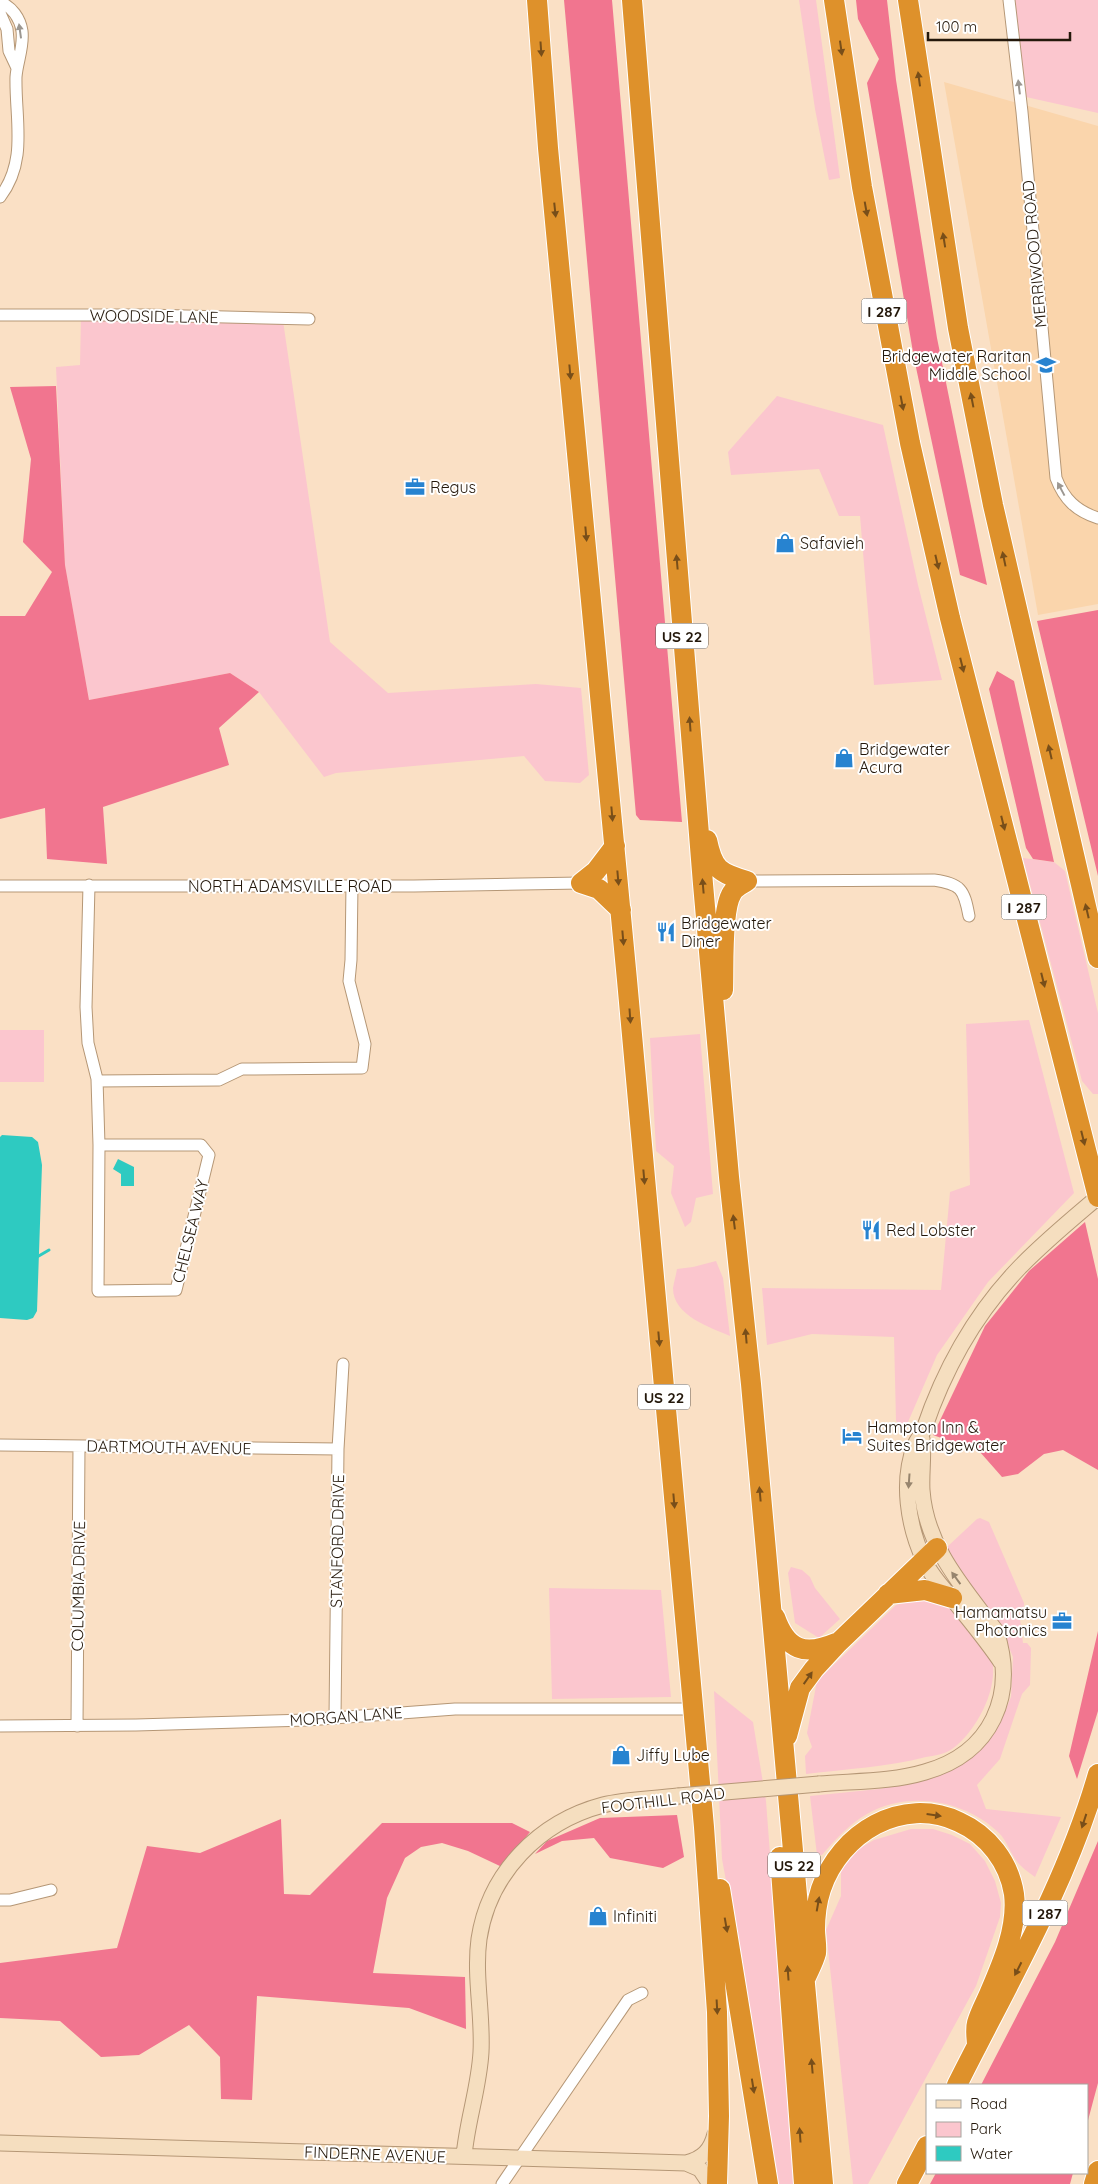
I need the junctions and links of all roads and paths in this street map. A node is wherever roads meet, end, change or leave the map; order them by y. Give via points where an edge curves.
1 (537, 0) edge
2 (632, 0) edge
3 (834, 0) edge
4 (908, 0) edge
5 (1009, 0) edge
6 (0, 2) edge
7 (0, 13) edge
8 (17, 68) junction
9 (3, 193) edge
10 (0, 315) edge
11 (309, 319) dead end
12 (1098, 518) edge
13 (695, 790) junction
14 (615, 846) junction
15 (747, 881) junction
16 (581, 882) junction
17 (352, 885) junction
18 (0, 886) edge
19 (89, 886) junction
20 (621, 910) junction
21 (969, 916) dead end
22 (1098, 958) edge
23 (718, 1051) junction
24 (97, 1081) junction
25 (99, 1145) junction
26 (1098, 1197) edge
27 (344, 1364) dead end
28 (0, 1445) edge
29 (79, 1446) junction
30 (338, 1449) junction
31 (930, 1554) junction
32 (888, 1594) junction
33 (952, 1598) junction
34 (770, 1600) junction
35 (838, 1643) junction
36 (775, 1656) junction
37 (1001, 1662) junction
38 (693, 1710) junction
39 (335, 1718) junction
40 (0, 1726) edge
41 (76, 1726) junction
42 (783, 1748) junction
43 (1098, 1774) edge
44 (704, 1827) junction
45 (51, 1890) dead end
46 (0, 1900) edge
47 (804, 1981) junction
48 (642, 1993) dead end
49 (977, 2046) junction
50 (958, 2084) edge
51 (719, 2116) junction
52 (0, 2142) edge
53 (926, 2148) edge
54 (464, 2156) junction
55 (520, 2158) junction
56 (686, 2163) junction
57 (1098, 2171) edge
58 (502, 2184) edge
59 (710, 2184) edge
60 (716, 2184) edge
61 (768, 2184) edge
62 (804, 2184) edge
63 (823, 2184) edge
64 (907, 2184) edge
65 (1094, 2184) edge

1 -> 14 highway, US 22 via 548,148
13 -> 2 highway, US 22
3 -> 26 highway, I 287 via 862,187 910,443 950,618
22 -> 4 highway via 989,486 958,328
12 -> 5 street, MERRIWOOD ROAD via 1069,502 1056,478
8 -> 6 street via 22,32 18,19 7,5
7 - 8 street via 7,28 9,51
8 - 9 street via 19,150 15,171
10 - 11 street, WOODSIDE LANE
13 - 15 highway via 711,860 727,875
23 -> 13 highway, US 22
14 - 16 highway via 596,871
14 -> 20 highway, US 22
15 - 21 street via 934,880 956,886 964,893
15 - 23 highway via 731,893 726,908
16 - 17 street, NORTH ADAMSVILLE ROAD
16 - 20 highway via 599,889
17 - 19 street, NORTH ADAMSVILLE ROAD
17 - 24 street via 349,981 366,1044 362,1068 242,1069 219,1080
18 - 19 street, NORTH ADAMSVILLE ROAD
19 - 24 street, CHELSEA WAY via 86,1008 88,1043
20 -> 38 highway, US 22
34 -> 23 highway, US 22
24 - 25 street, CHELSEA WAY
25 - 25 street, CHELSEA WAY via 98,1291 176,1290 208,1155 201,1145
26 - 31 street, FOOTHILL ROAD via 1018,1269 976,1323 935,1397 922,1435 915,1444 908,1496 916,1537
27 - 30 street, STANFORD DRIVE
28 - 29 street, DARTMOUTH AVENUE
29 - 30 street, DARTMOUTH AVENUE
29 - 41 street, COLUMBIA DRIVE
30 - 39 street, STANFORD DRIVE
31 - 32 highway
31 - 33 street, FOOTHILL ROAD
37 -> 31 street, FOOTHILL ROAD via 996,1631 954,1575
32 - 33 highway via 925,1590
32 - 35 highway
33 - 37 street, FOOTHILL ROAD
34 - 35 highway via 783,1635 796,1647 812,1651
34 - 36 highway, US 22
42 -> 35 highway via 800,1688
36 - 42 highway, US 22
62 -> 36 highway via 766,1674
37 - 54 street, FOOTHILL ROAD, bridge via 1004,1685 999,1707 988,1730 964,1754 938,1768 917,1774 605,1804 564,1820 528,1846 508,1866 494,1890 479,1939 481,2058
38 - 39 street, MORGAN LANE via 455,1709
38 - 44 highway, US 22
39 - 41 street, MORGAN LANE
40 - 41 street, MORGAN LANE
42 - 47 highway, US 22
43 -> 49 highway, I 287 via 1082,1825 1051,1901
44 -> 51 highway, US 22 via 717,2012
44 -> 61 highway via 717,1868
45 - 46 street
47 -> 49 highway via 816,1952 815,1928 821,1890 830,1868 845,1847 871,1826 893,1817 914,1813 954,1819 980,1834 1002,1858 1011,1880 1015,1903 1009,1939 976,2024
63 -> 47 highway, US 22
48 - 55 street via 628,2000
49 - 50 highway, I 287
51 - 56 street via 709,2150 698,2160
51 - 60 highway, US 22
52 - 54 street, FINDERNE AVENUE
53 - 64 highway
54 - 55 street, FINDERNE AVENUE
55 - 56 street, FINDERNE AVENUE
55 - 58 street
56 - 59 street via 700,2169
57 - 65 highway

